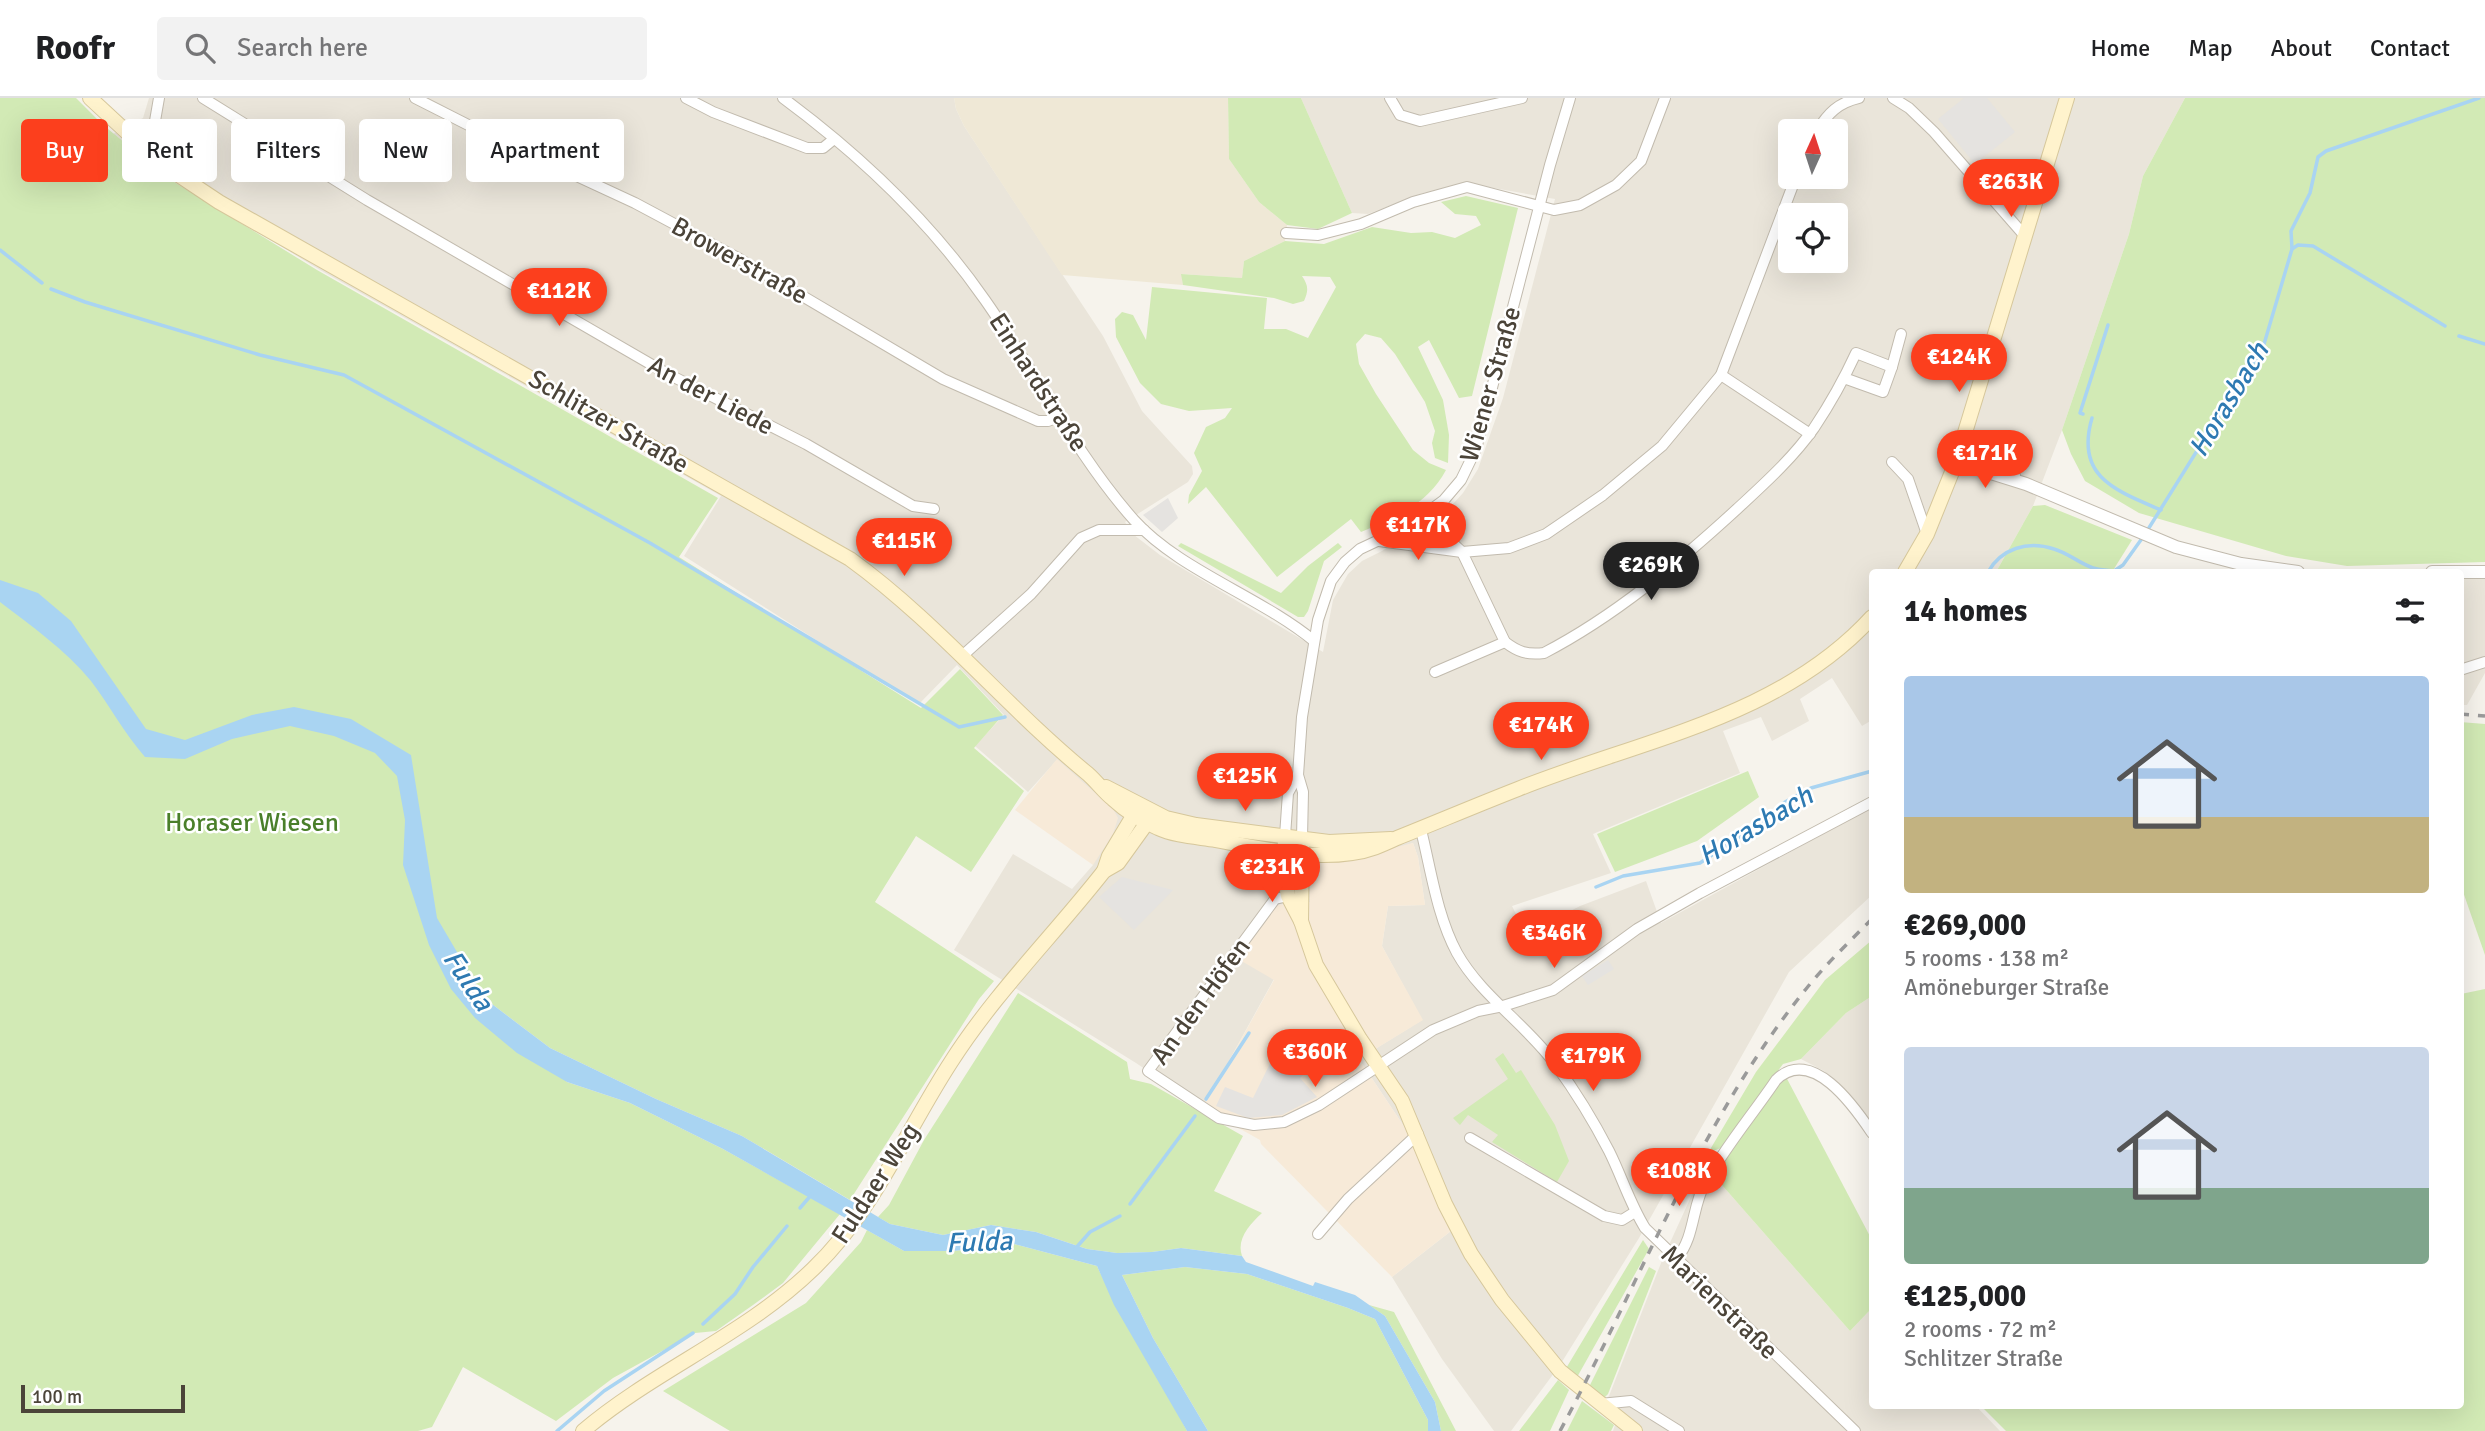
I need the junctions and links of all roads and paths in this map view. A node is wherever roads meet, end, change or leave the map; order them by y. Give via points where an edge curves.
1 (90, 98) edge
2 (159, 98) edge
3 (203, 98) edge
4 (415, 98) edge
5 (686, 98) edge
6 (783, 98) edge
7 (1522, 98) edge
8 (1570, 98) edge
9 (1665, 98) edge
10 (1859, 98) edge
11 (1893, 98) edge
12 (2067, 98) edge
13 (1390, 99) edge
14 (155, 119) edge
15 (1824, 119) edge
16 (122, 129) edge
17 (834, 139) junction
18 (190, 182) edge
19 (1791, 189) edge
20 (1539, 205) junction
21 (1286, 233) dead end
22 (2024, 235) junction
23 (1901, 334) dead end
24 (1892, 367) junction
25 (1721, 375) junction
26 (1844, 378) junction
27 (1061, 416) junction
28 (1810, 434) junction
29 (1958, 455) junction
30 (1892, 462) dead end
31 (934, 509) dead end
32 (1423, 516) junction
33 (1144, 530) junction
34 (1927, 534) junction
35 (1377, 540) junction
36 (1462, 552) junction
37 (1907, 569) edge
38 (2277, 569) edge
39 (2464, 572) edge
40 (2485, 572) edge
41 (1869, 620) edge
42 (1314, 641) junction
43 (1505, 642) junction
44 (961, 657) junction
45 (2485, 662) edge
46 (2464, 669) edge
47 (1435, 672) dead end
48 (1298, 775) junction
49 (1869, 804) edge
50 (1137, 810) junction
51 (1151, 818) junction
52 (1421, 830) junction
53 (1285, 844) junction
54 (1302, 846) junction
55 (1104, 871) junction
56 (1288, 896) junction
57 (1301, 921) junction
58 (1503, 1006) junction
59 (1378, 1065) junction
60 (1869, 1129) edge
61 (1418, 1134) junction
62 (1470, 1138) dead end
63 (1635, 1212) junction
64 (1318, 1234) dead end
65 (1677, 1258) junction
66 (1599, 1404) junction
67 (583, 1431) edge
68 (1635, 1431) edge
69 (1679, 1431) edge
70 (1855, 1431) edge

1 - 16 main road, Schlitzer Straße
2 - 14 street
3 - 31 street, An der Liede via 367,200 666,373 806,444 913,506
4 - 27 street, Browerstraße via 704,239 943,379 1038,421
5 - 17 street via 807,148 818,149
6 - 17 street, Einhardstraße
7 - 13 street via 1419,121 1400,115
8 - 20 street, Wiener Straße
9 - 20 street via 1641,161 1616,185 1567,209
10 - 15 street via 1843,102
11 - 22 street via 1934,132
12 - 22 main road
17 - 27 street, Einhardstraße via 895,193 942,244 985,299
18 - 44 main road, Schlitzer Straße via 827,544 892,591
19 - 25 street
20 - 21 street via 1467,187 1318,235
20 - 32 street, Wiener Straße via 1476,449 1461,480
22 - 29 main road
23 - 24 street
24 - 26 street via 1856,353
24 - 26 street via 1883,392
25 - 28 street
25 - 36 street via 1662,446 1580,511 1546,534 1509,548
26 - 28 street
27 - 33 street, Einhardstraße via 1109,488
28 - 43 street via 1694,549 1623,604 1544,653 1530,655
29 - 34 main road
29 - 38 street via 2156,540
30 - 34 street via 1908,479
32 - 35 street, Wiener Straße
32 - 36 street
33 - 42 street, Einhardstraße
33 - 44 street via 1099,530 1080,538 1031,594
34 - 37 main road
35 - 36 street
35 - 42 street, Wiener Straße via 1345,562 1331,581
36 - 43 street
39 - 40 street
41 - 52 main road, Schlitzer Straße via 1823,663 1732,713 1520,788
42 - 48 street, Wiener Straße
43 - 47 street
44 - 50 main road, Schlitzer Straße via 1048,742 1099,784 1121,793
45 - 46 street
48 - 53 street, Wiener Straße via 1288,793
48 - 54 street, Wiener Straße via 1303,792
49 - 58 street via 1637,929 1553,990
50 - 51 main road, Schlitzer Straße
50 - 55 main road, Fuldaer Weg
51 - 53 main road, Schlitzer Straße via 1168,831
51 - 55 main road, Fuldaer Weg via 1118,863
52 - 54 main road, Schlitzer Straße via 1356,853 1323,856
52 - 58 street, Marienstraße via 1448,934 1458,955
53 - 54 main road, Schlitzer Straße
53 - 56 main road
54 - 57 main road
55 - 67 main road, Fuldaer Weg via 971,1032 860,1214 829,1253 762,1311
56 - 57 main road
56 - 59 street, An den Höfen via 1275,899 1148,1071 1219,1118 1254,1125 1284,1122 1319,1105
57 - 59 main road via 1316,965
58 - 59 street via 1433,1030
58 - 63 street, Marienstraße via 1555,1064 1575,1094 1609,1151
59 - 61 main road
60 - 65 street via 1819,1074 1797,1068 1787,1071 1705,1182 1687,1242
61 - 64 street via 1348,1199
61 - 66 main road via 1445,1204 1485,1276 1560,1371
62 - 63 street via 1604,1216 1622,1220
63 - 65 street, Marienstraße via 1656,1241
65 - 70 street, Marienstraße
66 - 68 main road
66 - 69 street via 1631,1401

